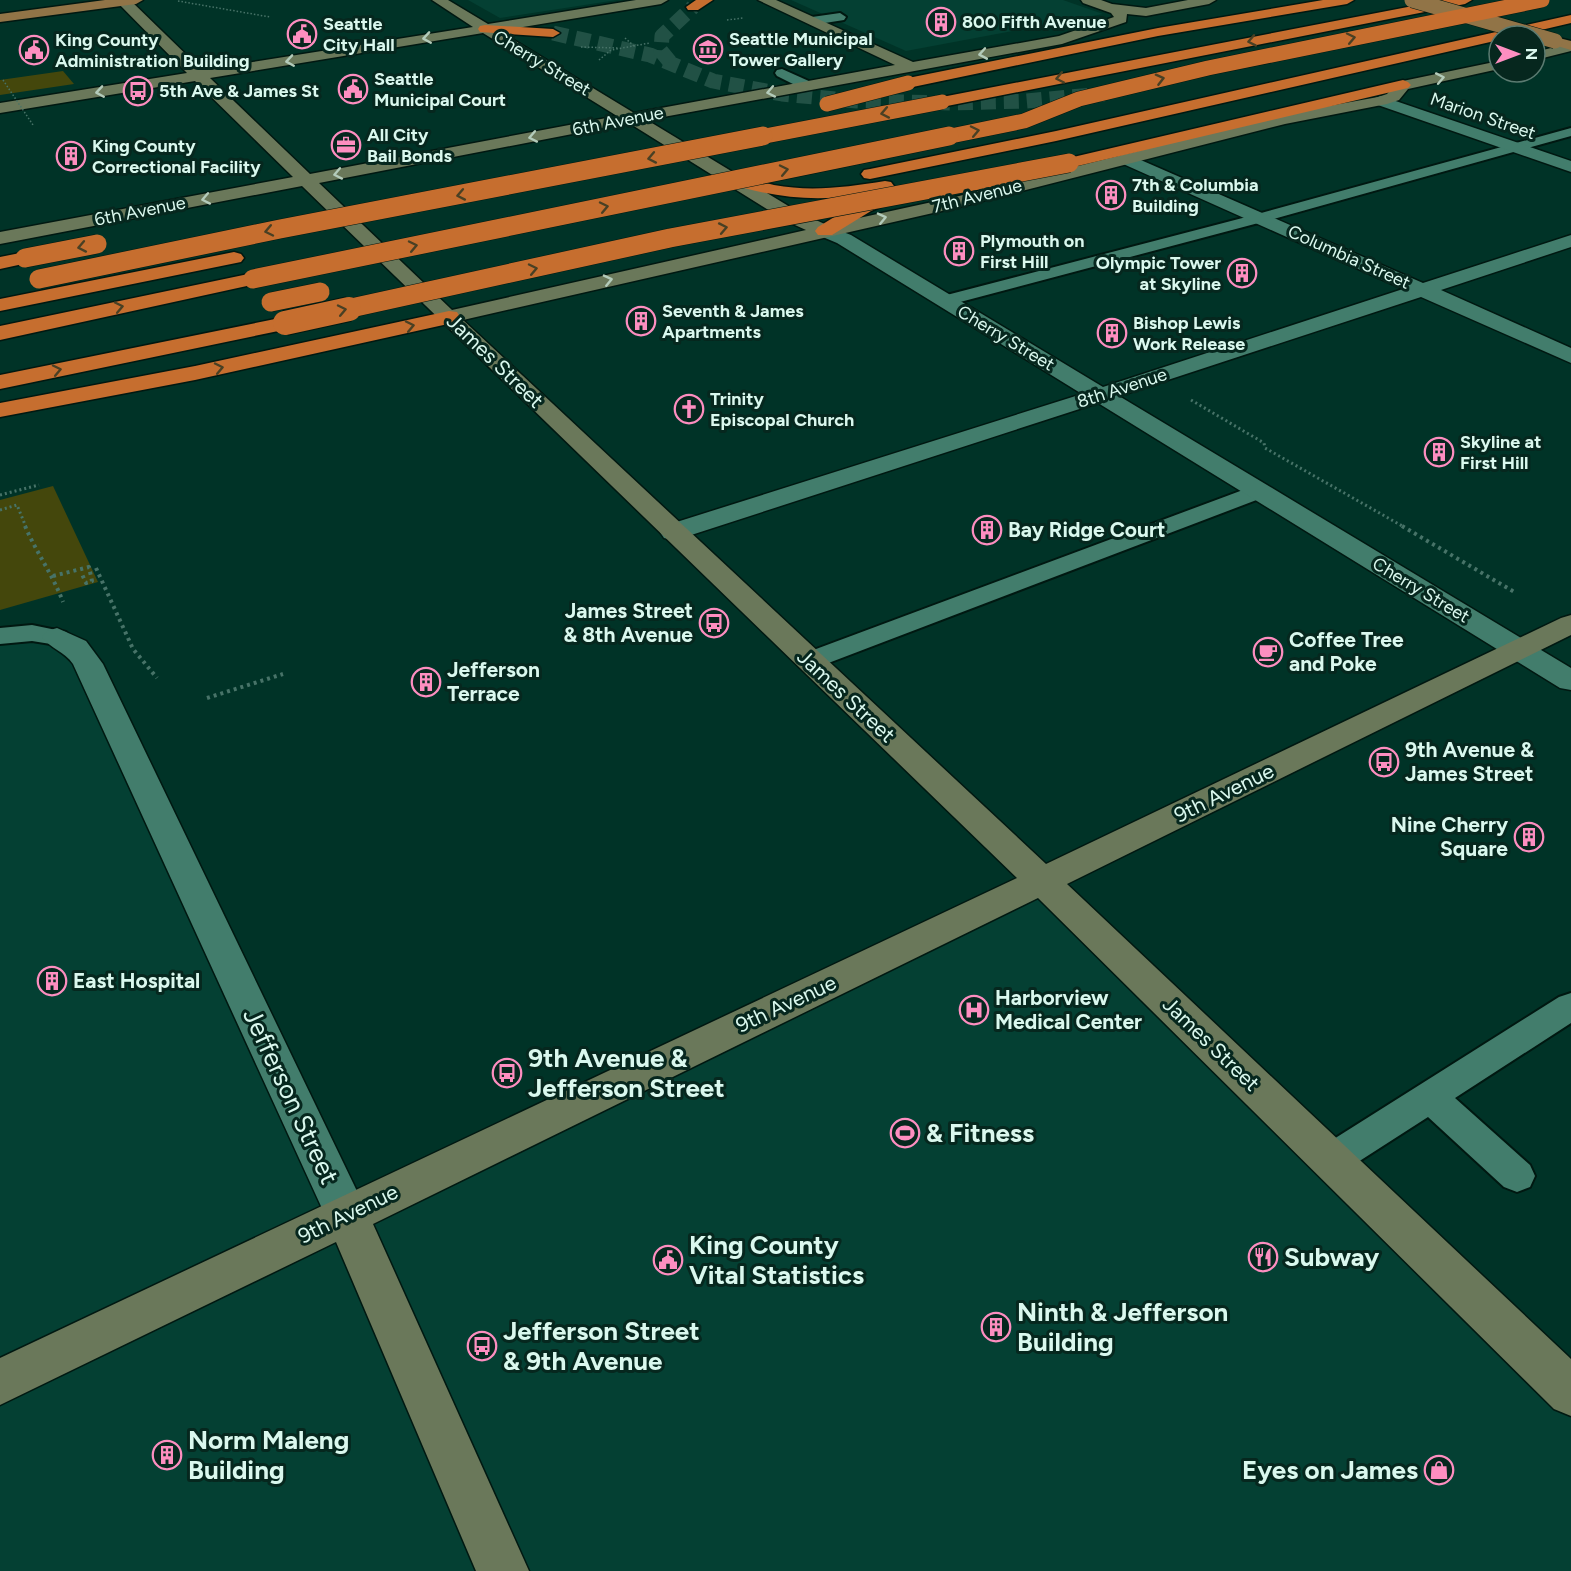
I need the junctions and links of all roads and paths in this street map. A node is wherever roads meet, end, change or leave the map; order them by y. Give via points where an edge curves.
1 (439, 0) edge
2 (661, 0) edge
3 (706, 0) edge
4 (765, 0) edge
5 (1088, 0) edge
6 (1209, 0) edge
7 (1278, 0) edge
8 (1347, 0) edge
9 (1412, 0) edge
10 (1465, 0) edge
11 (1542, 0) edge
12 (127, 1) edge
13 (178, 1) edge
14 (1433, 6) junction
15 (693, 7) tunnel mouth
16 (1111, 8) junction
17 (1571, 9) edge
18 (270, 17) dead end
19 (840, 17) dead end
20 (0, 18) edge
21 (1571, 19) edge
22 (809, 28) junction
23 (485, 29) junction
24 (1571, 31) edge
25 (553, 33) tunnel mouth
26 (1547, 36) edge
27 (1062, 40) junction
28 (1446, 41) junction
29 (650, 43) dead end
30 (574, 44) dead end
31 (1571, 46) edge
32 (621, 48) junction
33 (1487, 51) edge
34 (1547, 53) edge
35 (607, 65) dead end
36 (912, 67) junction
37 (1487, 68) edge
38 (782, 73) dead end
39 (199, 76) junction
40 (3, 80) dead end
41 (1127, 83) dead end
42 (807, 85) junction
43 (1403, 85) junction
44 (915, 86) junction
45 (1381, 101) junction
46 (0, 108) edge
47 (812, 109) dead end
48 (779, 116) dead end
49 (632, 118) junction
50 (1024, 121) junction
51 (33, 124) dead end
52 (1571, 132) edge
53 (842, 140) dead end
54 (1515, 148) junction
55 (1127, 159) junction
56 (738, 160) dead end
57 (1465, 161) junction
58 (1571, 167) edge
59 (681, 170) dead end
60 (1490, 171) dead end
61 (962, 172) junction
62 (734, 179) junction
63 (305, 180) junction
64 (432, 182) dead end
65 (351, 197) dead end
66 (732, 204) dead end
67 (304, 206) dead end
68 (1260, 218) junction
69 (383, 229) dead end
70 (825, 231) junction
71 (0, 238) edge
72 (337, 238) dead end
73 (118, 240) dead end
74 (1571, 241) edge
75 (257, 254) dead end
76 (0, 263) edge
77 (421, 270) dead end
78 (375, 280) dead end
79 (0, 287) edge
80 (340, 288) dead end
81 (1420, 289) junction
82 (945, 301) junction
83 (0, 307) edge
84 (248, 307) dead end
85 (449, 317) junction
86 (0, 333) edge
87 (1571, 356) edge
88 (0, 382) edge
89 (1100, 395) junction
90 (1189, 399) dead end
91 (0, 410) edge
92 (39, 485) dead end
93 (1259, 491) junction
94 (0, 495) edge
95 (0, 510) edge
96 (673, 532) junction
97 (96, 568) dead end
98 (81, 572) dead end
99 (53, 577) junction
100 (1516, 593) dead end
101 (63, 602) dead end
102 (1571, 624) edge
103 (0, 636) edge
104 (57, 637) joint
105 (1518, 649) junction
106 (809, 661) junction
107 (283, 674) dead end
108 (156, 678) dead end
109 (1571, 681) edge
110 (207, 698) dead end
111 (1042, 881) junction
112 (1571, 1006) edge
113 (1430, 1097) junction
114 (1331, 1160) junction
115 (1517, 1176) dead end
116 (346, 1214) junction
117 (0, 1382) edge
118 (1571, 1391) edge
119 (504, 1571) edge

1 - 23 main road, Cherry Street
2 - 23 main road
3 - 15 highway
4 - 22 main road
5 - 16 main road
6 - 16 main road via 1146,12
7 - 27 highway
8 - 44 highway via 1158,32
9 - 31 main road, bridge
10 - 14 highway
50 -> 11 highway, bridge via 1078,99 1208,68
12 - 20 main road
12 - 39 main road, James Street
13 - 18 path
14 - 44 highway via 1326,16
14 -> 79 highway, bridge via 280,229
16 - 27 main road, 6th Avenue via 1120,14 1120,20
17 - 28 highway
19 - 22 lane
21 - 28 highway
22 - 36 main road via 832,30
23 - 25 highway
23 -> 39 main road
23 - 49 main road, Cherry Street
24 - 26 highway
27 -> 36 main road, 6th Avenue
28 - 50 highway, bridge
28 - 66 highway via 1056,135
29 - 32 path
30 - 32 path via 581,48
31 - 34 main road
32 - 35 path via 598,59
33 - 61 highway
36 - 42 main road, 6th Avenue
43 -> 37 main road, 7th Avenue
38 - 42 lane
39 -> 46 main road
39 - 63 main road, James Street
40 - 51 path, bridge
41 - 53 highway
42 -> 49 main road, 6th Avenue
43 - 45 main road, 7th Avenue via 1394,97
88 -> 43 highway, bridge via 699,232 1015,175
44 - 47 highway, bridge
45 - 54 street, Marion Street
45 - 55 main road, 7th Avenue via 1285,119
48 - 64 highway
49 - 62 main road, Cherry Street
49 -> 63 main road, 6th Avenue
86 -> 50 highway, bridge
52 - 54 lane
54 - 57 lane
54 - 58 street, Marion Street
55 - 68 street, Columbia Street
70 -> 55 main road, 7th Avenue
56 - 59 highway
57 - 60 lane
57 - 68 lane
61 - 62 highway via 846,194 819,195 765,190
61 - 70 highway via 864,207
62 - 70 main road, Cherry Street via 793,217
63 -> 71 main road, 6th Avenue
63 - 85 main road, James Street
65 - 67 highway
68 - 81 street, Columbia Street
68 - 82 lane
69 - 72 highway
70 - 82 street, Cherry Street
85 -> 70 main road, 7th Avenue
73 -> 76 highway, bridge
74 - 81 street, 8th Avenue
75 - 83 highway
77 - 78 highway
80 - 84 highway, bridge
81 - 87 street, Columbia Street
81 - 89 street, 8th Avenue
82 - 89 street, Cherry Street
91 -> 85 highway via 195,373
85 - 96 main road, James Street
89 - 93 street, Cherry Street
89 - 96 street, 8th Avenue
90 - 100 path via 1264,442 1265,448
92 - 94 path
93 - 105 street, Cherry Street
93 - 106 lane
95 - 99 path via 17,505 35,550
96 - 106 main road, James Street
97 - 108 path via 134,649
98 - 99 path via 86,583 92,581 89,567
99 - 101 path
102 - 105 main road, 9th Avenue
103 - 104 lane via 32,633
104 - 116 street, Jefferson Street via 76,647 88,664
105 - 109 street, Cherry Street
105 - 111 main road, 9th Avenue
106 - 111 main road, James Street
107 - 110 path
111 - 114 main road, James Street
111 - 116 main road, 9th Avenue
112 - 113 lane
113 - 114 lane
113 - 115 lane
114 - 118 main road, James Street
116 - 117 main road, 9th Avenue
116 - 119 main road, Jefferson Street

